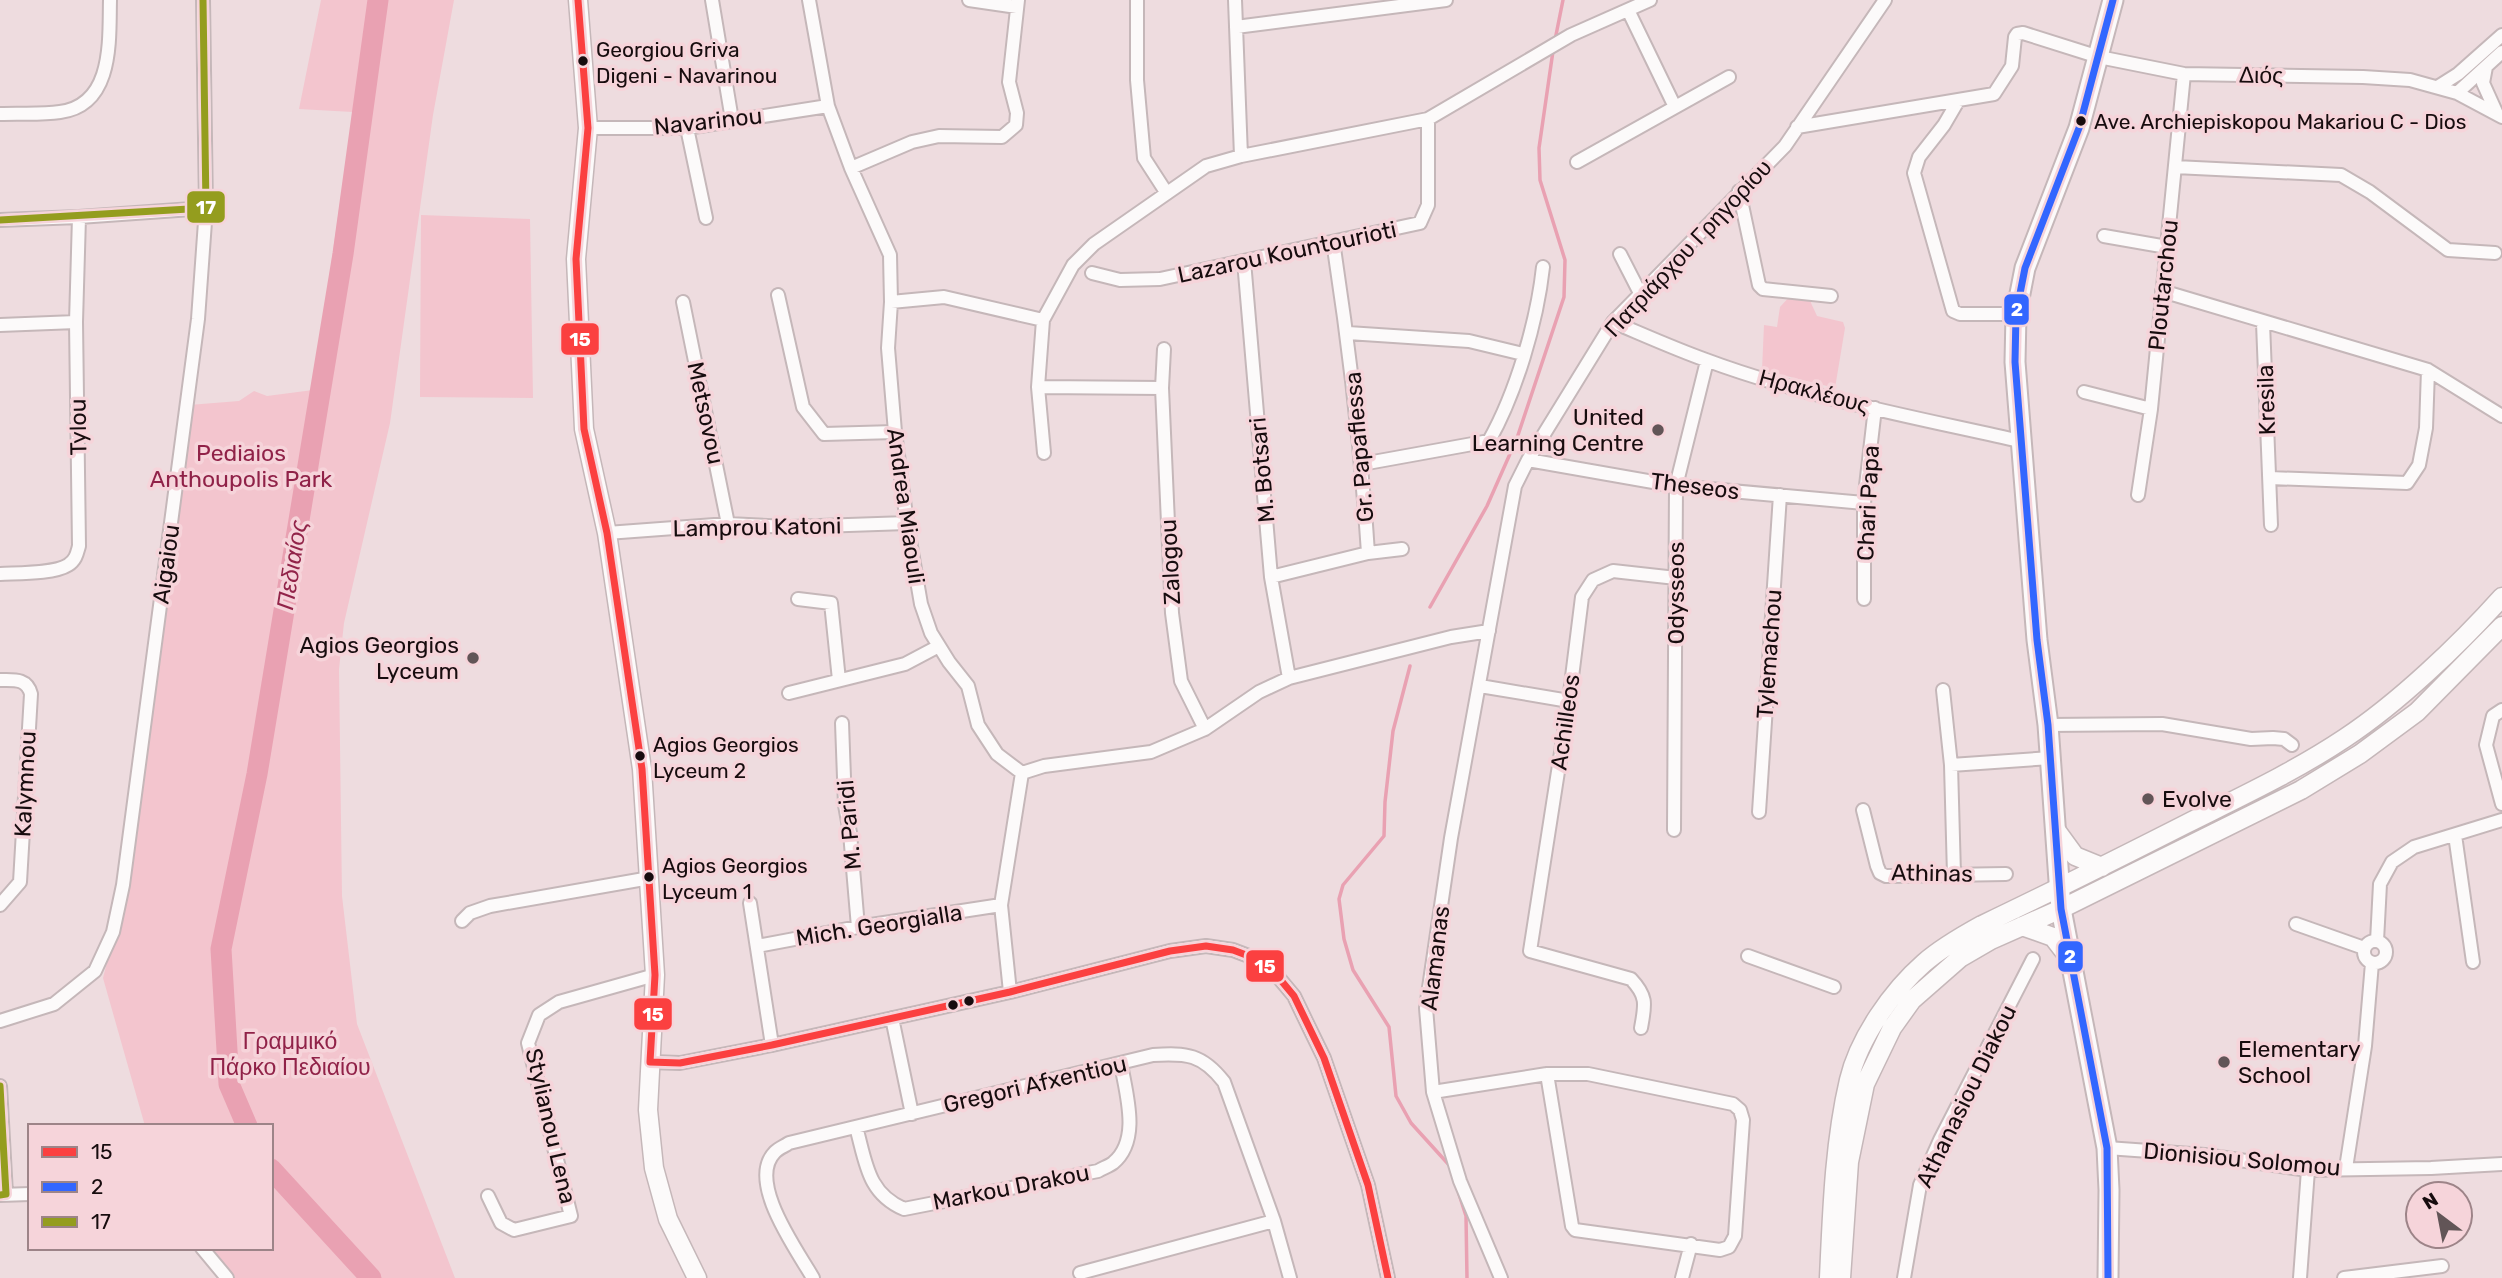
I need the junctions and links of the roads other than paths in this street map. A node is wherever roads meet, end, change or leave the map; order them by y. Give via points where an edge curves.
1 (110, 0) edge
2 (204, 0) edge
3 (578, 0) edge
4 (712, 0) edge
5 (809, 0) edge
6 (969, 0) edge
7 (1137, 0) edge
8 (1235, 0) edge
9 (1446, 0) edge
10 (1650, 0) edge
11 (1885, 0) edge
12 (2113, 0) edge
13 (1017, 4) edge
14 (1628, 10) junction
15 (1236, 27) junction
16 (2502, 35) edge
17 (2502, 52) edge
18 (2099, 57) junction
19 (2486, 66) junction
20 (2184, 74) junction
21 (1729, 77) dead end
22 (2439, 86) junction
23 (2457, 93) junction
24 (1958, 101) junction
25 (828, 106) junction
26 (1675, 107) junction
27 (0, 114) edge
28 (2499, 115) edge
29 (1428, 119) junction
30 (732, 120) junction
31 (1797, 127) junction
32 (588, 128) junction
33 (687, 128) junction
34 (1241, 156) junction
35 (1577, 162) dead end
36 (2175, 167) junction
37 (851, 168) junction
38 (1739, 191) junction
39 (1166, 192) junction
40 (206, 208) junction
41 (79, 217) junction
42 (706, 218) dead end
43 (0, 220) edge
44 (2104, 236) dead end
45 (1334, 242) junction
46 (2167, 247) junction
47 (2495, 253) dead end
48 (1620, 254) dead end
49 (1244, 261) junction
50 (1543, 267) dead end
51 (1092, 273) dead end
52 (2162, 291) junction
53 (1640, 293) junction
54 (778, 295) dead end
55 (1831, 296) dead end
56 (683, 302) dead end
57 (891, 302) junction
58 (2016, 314) junction
59 (1043, 320) junction
60 (76, 322) junction
61 (1613, 322) junction
62 (2263, 323) junction
63 (0, 325) edge
64 (1348, 333) junction
65 (1164, 349) dead end
66 (1523, 354) junction
67 (1707, 361) junction
68 (2428, 370) junction
69 (1038, 387) junction
70 (1162, 388) junction
71 (2084, 392) dead end
72 (1875, 408) junction
73 (2151, 409) junction
74 (2500, 411) edge
75 (895, 432) junction
76 (2020, 441) junction
77 (1044, 453) dead end
78 (1528, 460) junction
79 (1362, 464) junction
80 (2270, 478) junction
81 (1676, 486) junction
82 (1780, 495) junction
83 (2137, 495) dead end
84 (1864, 503) junction
85 (907, 523) junction
86 (728, 524) junction
87 (2271, 525) dead end
88 (607, 533) junction
89 (1402, 550) dead end
90 (1368, 553) junction
91 (0, 574) edge
92 (1271, 577) junction
93 (1676, 578) junction
94 (2502, 597) edge
95 (798, 599) dead end
96 (1864, 599) dead end
97 (2502, 626) edge
98 (1489, 631) junction
99 (939, 646) junction
100 (1289, 678) junction
101 (0, 680) edge
102 (839, 680) junction
103 (1480, 686) junction
104 (1943, 690) dead end
105 (789, 693) dead end
106 (1569, 701) junction
107 (2502, 710) edge
108 (842, 723) dead end
109 (2048, 725) junction
110 (1205, 729) junction
111 (2292, 745) dead end
112 (2050, 758) junction
113 (1951, 765) junction
114 (1022, 773) junction
115 (2502, 804) edge
116 (1863, 810) dead end
117 (1759, 812) dead end
118 (2502, 820) edge
119 (1674, 830) dead end
120 (2056, 830) junction
121 (2455, 835) junction
122 (2102, 867) junction
123 (1954, 874) junction
124 (2006, 874) dead end
125 (650, 877) junction
126 (2059, 888) junction
127 (750, 903) dead end
128 (0, 905) edge
129 (1001, 905) junction
130 (2061, 909) junction
131 (462, 921) dead end
132 (2296, 924) dead end
133 (858, 926) junction
134 (2022, 926) junction
135 (2376, 941) junction
136 (757, 946) junction
137 (2364, 948) junction
138 (1748, 956) dead end
139 (2033, 959) dead end
140 (2070, 959) junction
141 (2473, 962) dead end
142 (2372, 963) junction
143 (655, 975) junction
144 (1834, 987) dead end
145 (1010, 992) junction
146 (892, 1018) junction
147 (0, 1021) edge
148 (1641, 1028) dead end
149 (772, 1045) junction
150 (650, 1062) junction
151 (1121, 1064) junction
152 (1547, 1074) junction
153 (0, 1086) edge
154 (1433, 1092) junction
155 (912, 1114) junction
156 (856, 1127) junction
157 (2107, 1148) junction
158 (2502, 1164) edge
159 (2346, 1168) junction
160 (2308, 1170) junction
161 (28, 1194) edge
162 (3, 1195) edge
163 (488, 1196) dead end
164 (1274, 1221) junction
165 (1691, 1244) junction
166 (204, 1250) edge
167 (2442, 1266) dead end
168 (1080, 1273) dead end
169 (226, 1278) edge
170 (696, 1278) edge
171 (813, 1278) edge
172 (1290, 1278) edge
173 (1388, 1278) edge
174 (1501, 1278) edge
175 (1682, 1278) edge
176 (1829, 1278) edge
177 (1841, 1278) edge
178 (1904, 1278) edge
179 (2108, 1278) edge
180 (2300, 1278) edge
181 (2343, 1278) edge

1 - 27 street via 108,61 92,94 62,112
2 - 40 street, Aigaiou
3 - 32 main road
4 - 30 street
5 - 25 street, Andrea Miaouli
6 - 13 street
7 - 39 street via 1137,80 1144,158
8 - 15 street
9 - 15 street
10 - 14 street
11 - 31 street, Πατριάρχου Γρηγορίου
12 - 18 main road
13 - 37 street via 1009,82 1016,125 1002,137 939,136 912,142
14 - 26 street
14 - 29 street via 1571,35
15 - 34 street
16 - 22 street
17 - 19 street
18 - 20 street, Διός
18 - 24 street, Διός via 2017,34 2012,66 1994,94
18 - 58 main road via 2079,128 2025,268
19 - 23 street
19 - 28 street via 2483,83
20 - 22 street, Διός via 2363,77
20 - 36 street, Ploutarchou
21 - 26 street
22 - 23 street, Διός
23 - 28 street, Διός
24 - 31 street
24 - 58 street via 1919,157 1914,173 1919,194 1953,311
25 - 30 street, Navarinou
25 - 37 street, Andrea Miaouli
26 - 35 street
29 - 34 street
29 - 45 street, Lazarou Kountourioti via 1428,205 1420,223
30 - 33 street, Navarinou
31 - 38 street, Πατριάρχου Γρηγορίου via 1785,146
32 - 33 street, Navarinou
32 - 88 main road via 576,259 583,416
33 - 42 street
34 - 39 street via 1206,166
36 - 46 street, Ploutarchou
36 - 47 street via 2341,175 2448,250
37 - 57 street, Andrea Miaouli via 890,255
38 - 53 street, Πατριάρχου Γρηγορίου
38 - 55 street via 1759,285
39 - 59 street via 1094,244 1073,265
40 - 41 street
40 - 147 street, Aigaiou via 198,319 113,932 95,971 54,1004
41 - 43 street
41 - 60 street, Tylou
44 - 46 street
45 - 49 street, Lazarou Kountourioti
45 - 64 street, Gr. Papaflessa
46 - 52 street, Ploutarchou
48 - 53 street
49 - 51 street, Lazarou Kountourioti via 1160,279 1120,280
49 - 92 street, M. Botsari
50 - 66 street
52 - 62 street
52 - 73 street, Ploutarchou
53 - 61 street, Πατριάρχου Γρηγορίου
54 - 75 street via 803,407 824,434
56 - 86 street, Metsovou
57 - 59 street via 944,297
57 - 75 street, Andrea Miaouli via 888,348
58 - 76 main road
59 - 69 street
60 - 63 street
60 - 91 street, Tylou via 77,556 57,569
61 - 67 street, Ηρακλέους
61 - 78 street, Πατριάρχου Γρηγορίου
62 - 68 street
62 - 80 street, Kresila
64 - 66 street via 1469,341
64 - 79 street, Gr. Papaflessa
65 - 70 street, Zalogou
66 - 79 street via 1505,413 1489,441
67 - 72 street, Ηρακλέους
67 - 81 street, Odysseos
68 - 74 street
68 - 80 street via 2426,428 2418,465 2407,483
69 - 70 street
69 - 77 street
70 - 110 street, Zalogou via 1172,613 1181,681
71 - 73 street
72 - 76 street, Ηρακλέους
72 - 84 street, Chari Papa
73 - 83 street, Ploutarchou
75 - 85 street, Andrea Miaouli
76 - 109 main road
78 - 81 street, Theseos
78 - 98 street, Πατριάρχου Γρηγορίου via 1515,486
79 - 90 street, Gr. Papaflessa
80 - 87 street, Kresila
81 - 82 street, Theseos
81 - 93 street, Odysseos
82 - 84 street, Theseos
82 - 117 street, Tylemachou
84 - 96 street, Chari Papa
85 - 86 street, Lamprou Katoni
85 - 99 street, Andrea Miaouli via 920,604
86 - 88 street, Lamprou Katoni
88 - 125 main road via 642,769
89 - 90 street
90 - 92 street, Gr. Papaflessa
92 - 100 street, M. Botsari
93 - 106 street, Achilleos via 1614,571 1593,580 1582,597
93 - 119 street, Odysseos
94 - 122 main road via 2475,627 2347,737 2293,770
95 - 102 street via 831,603
97 - 130 main road via 2417,712 2360,754 2301,790
98 - 100 street
98 - 103 street, Alamanas
99 - 102 street via 905,664
99 - 114 street, Andrea Miaouli via 968,686 978,725 997,754
100 - 110 street via 1259,692
101 - 128 street, Kalymnou via 24,682 30,694 20,882
102 - 105 street
103 - 106 street
103 - 154 street, Alamanas via 1426,1008
104 - 113 street
106 - 148 street, Achilleos via 1530,951 1631,979 1642,991 1645,1004
107 - 115 street via 2493,716 2486,746
108 - 133 street, M. Paridi
109 - 111 street via 2162,724 2250,739 2273,737
109 - 112 main road
110 - 114 street via 1151,752
112 - 113 street
112 - 120 main road
113 - 123 street
114 - 129 street
116 - 123 street, Athinas via 1880,873
118 - 121 street
120 - 122 main road via 2075,856
120 - 126 main road
121 - 135 street via 2414,847 2392,862 2380,884
121 - 141 street
122 - 126 main road
123 - 124 street, Athinas
125 - 131 street via 490,906
125 - 143 main road
126 - 130 main road
126 - 176 main road via 1951,942 1903,984 1880,1013 1850,1078 1838,1157
127 - 136 street
129 - 133 street, Mich. Georgialla
129 - 145 street
130 - 134 main road
130 - 140 main road
132 - 137 street
133 - 136 street, Mich. Georgialla
134 - 140 main road via 2053,937
134 - 177 main road via 1960,958 1936,978 1912,1000 1877,1054 1865,1084 1849,1162
135 - 137 street
135 - 142 street via 2386,953
136 - 149 street
137 - 142 street
138 - 144 street
139 - 178 street, Athanasiou Diakou via 1920,1185
140 - 157 main road
142 - 159 street
143 - 150 main road
143 - 163 street, Stylianou Lena via 559,1002 539,1015 528,1043 571,1216 514,1230 501,1223
145 - 146 street
145 - 173 street via 1206,946 1254,958 1274,972 1294,996 1328,1069 1368,1185
146 - 149 street
146 - 155 street
149 - 150 street via 680,1063
150 - 170 main road via 648,1110 654,1168 668,1219
151 - 155 street, Gregori Afxentiou
151 - 156 street, Markou Drakou via 1130,1124 1126,1144 1115,1162 1098,1171 904,1209 876,1191
151 - 164 street, Gregori Afxentiou via 1153,1055 1182,1054 1212,1067 1224,1082
152 - 154 street
152 - 165 street via 1572,1226 1581,1232
152 - 165 street via 1588,1074 1733,1104 1741,1110 1735,1236 1720,1250
153 - 162 street
154 - 174 street, Alamanas via 1460,1181
155 - 156 street, Gregori Afxentiou
156 - 171 street, Gregori Afxentiou via 789,1143 769,1161 765,1181 773,1206
157 - 160 street, Dionisiou Solomou via 2205,1155
157 - 179 main road
158 - 159 street, Dionisiou Solomou
159 - 160 street, Dionisiou Solomou
160 - 180 street
161 - 162 street
164 - 168 street
164 - 172 street, Gregori Afxentiou
165 - 175 street
166 - 169 street
167 - 181 street

